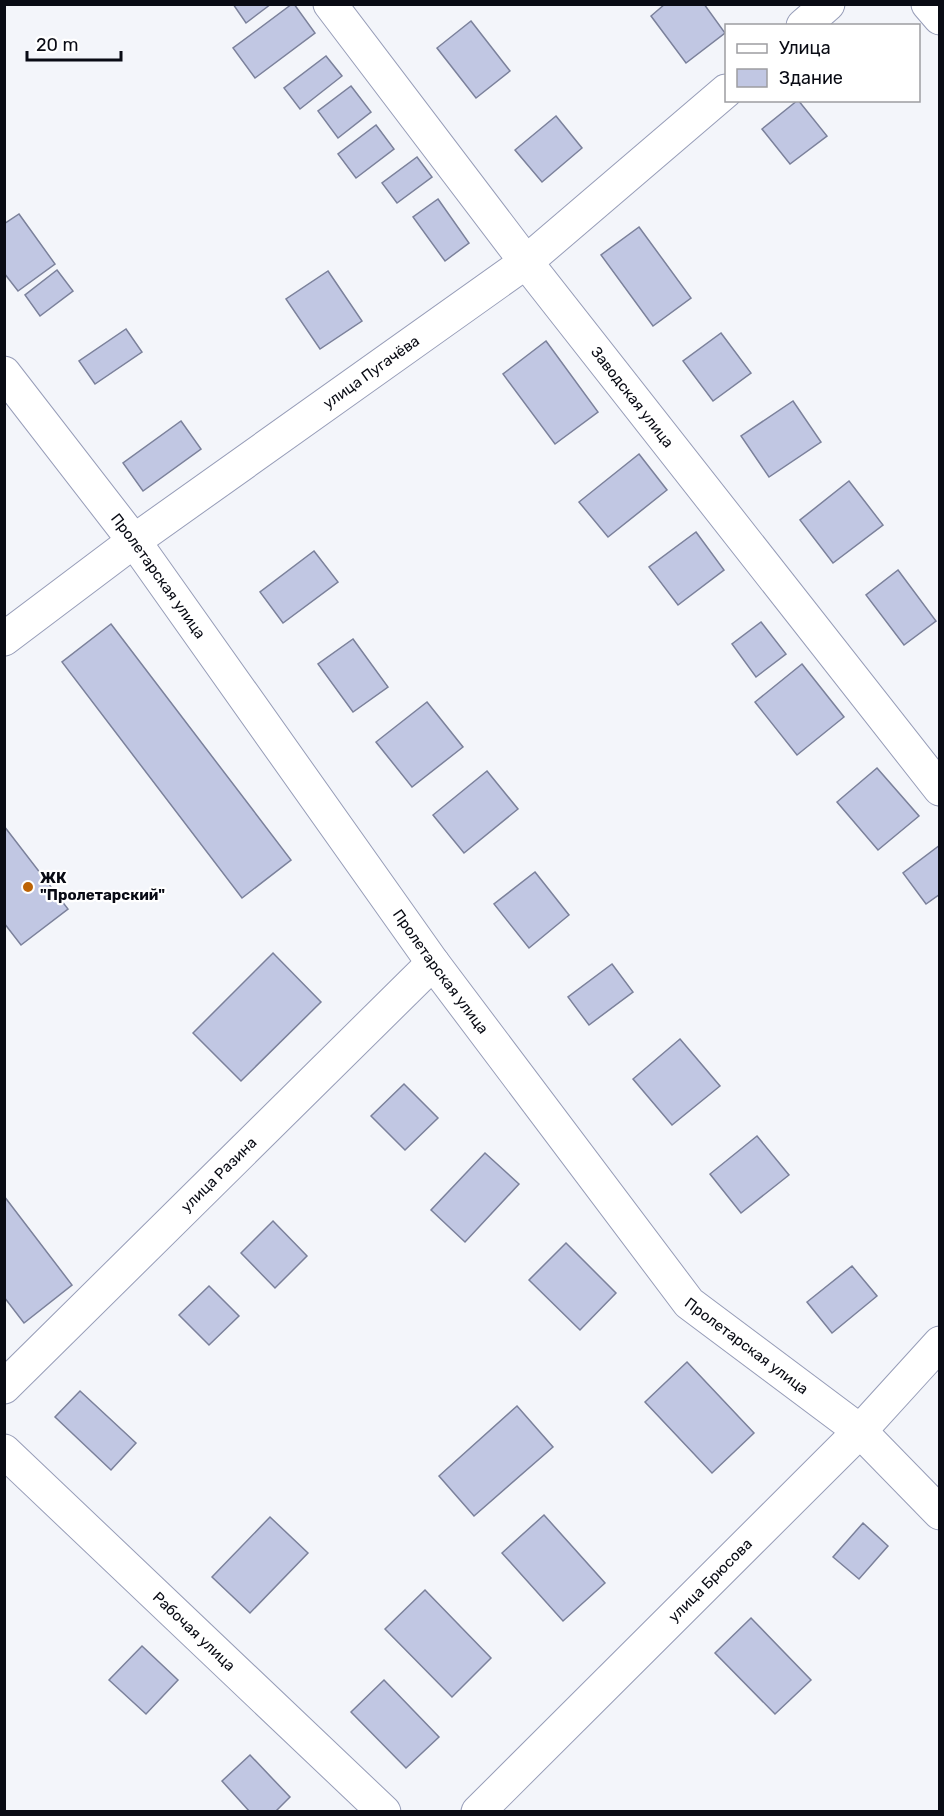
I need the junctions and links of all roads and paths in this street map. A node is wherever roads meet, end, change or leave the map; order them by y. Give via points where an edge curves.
1 (330, 4) edge
2 (828, 4) edge
3 (928, 4) edge
4 (939, 18) edge
5 (805, 24) edge
6 (725, 92) edge
7 (526, 262) junction
8 (4, 373) edge
9 (134, 541) junction
10 (4, 639) edge
11 (939, 789) edge
12 (433, 963) junction
13 (939, 1344) edge
14 (4, 1387) edge
15 (860, 1431) junction
16 (4, 1450) edge
17 (939, 1512) edge
18 (384, 1812) edge
19 (478, 1812) edge

1 - 7 street, Заводская улица
2 - 5 street
3 - 4 street
6 - 7 street, улица Пугачёва
7 - 9 street, улица Пугачёва
7 - 11 street, Заводская улица
8 - 9 street, Пролетарская улица
9 - 10 street, улица Пугачёва
9 - 12 street, Пролетарская улица
12 - 14 street, улица Разина
12 - 15 street, Пролетарская улица via 689,1303
13 - 15 street, улица Брюсова
15 - 17 street, Пролетарская улица
15 - 19 street, улица Брюсова
16 - 18 street, Рабочая улица

